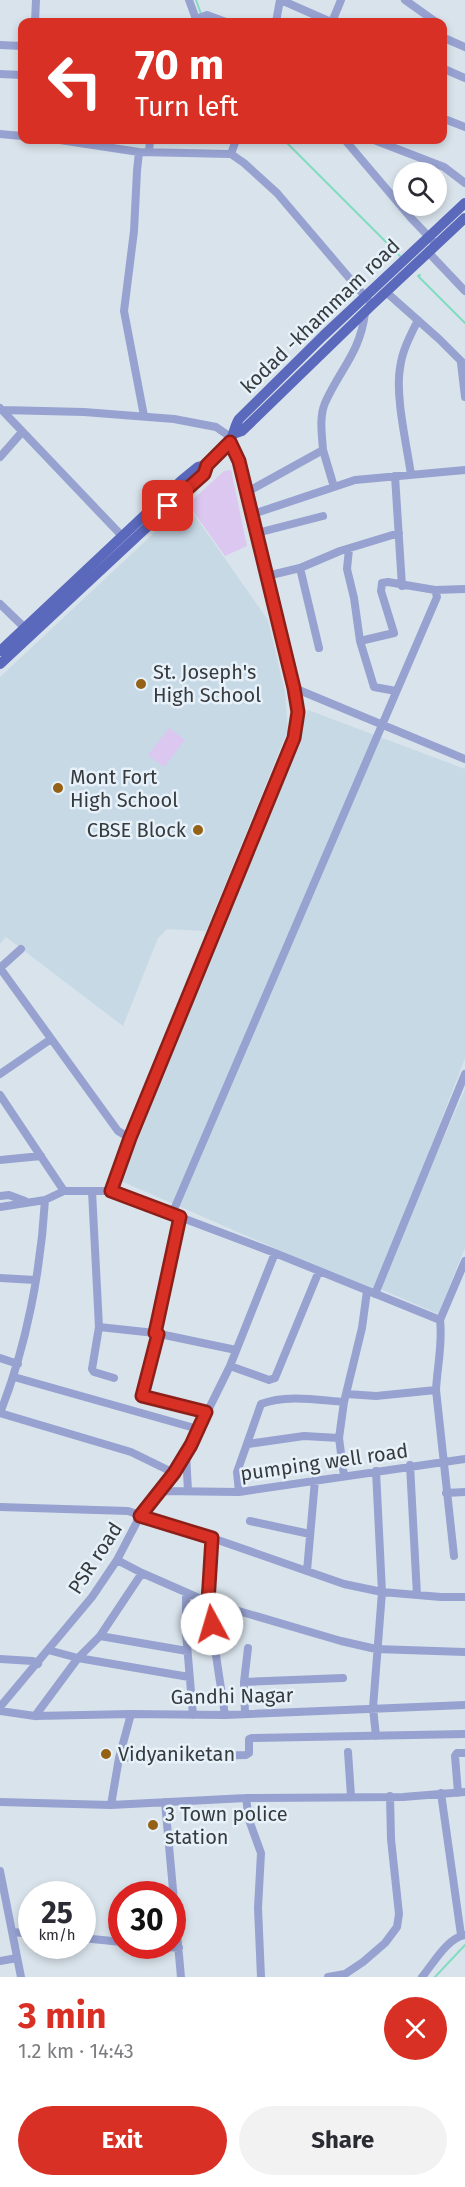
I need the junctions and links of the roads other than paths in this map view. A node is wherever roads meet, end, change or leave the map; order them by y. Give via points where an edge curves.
1 (36, 0) edge
2 (189, 0) edge
3 (281, 0) edge
4 (340, 0) edge
5 (405, 0) edge
6 (35, 18) edge
7 (199, 18) edge
8 (277, 18) edge
9 (323, 18) edge
10 (333, 18) edge
11 (430, 18) edge
12 (447, 39) edge
13 (0, 45) edge
14 (18, 46) edge
15 (465, 47) edge
16 (447, 70) edge
17 (0, 74) edge
18 (18, 75) edge
19 (465, 78) edge
20 (447, 120) edge
21 (465, 127) edge
22 (0, 134) edge
23 (18, 136) edge
24 (88, 144) edge
25 (148, 144) edge
26 (235, 144) edge
27 (348, 144) edge
28 (400, 144) edge
29 (144, 152) junction
30 (231, 154) junction
31 (465, 183) edge
32 (465, 202) edge
33 (465, 218) edge
34 (428, 236) junction
35 (432, 249) junction
36 (465, 291) edge
37 (386, 292) junction
38 (367, 305) junction
39 (418, 320) junction
40 (463, 364) edge
41 (465, 397) edge
42 (1, 409) edge
43 (144, 416) junction
44 (22, 432) junction
45 (231, 438) junction
46 (323, 450) junction
47 (0, 457) edge
48 (207, 465) junction
49 (465, 470) edge
50 (411, 475) junction
51 (395, 476) junction
52 (334, 487) junction
53 (247, 492) junction
54 (253, 514) junction
55 (322, 516) dead end
56 (257, 533) junction
57 (399, 533) junction
58 (122, 536) junction
59 (349, 549) junction
60 (300, 568) junction
61 (267, 572) junction
62 (402, 586) junction
63 (465, 589) edge
64 (435, 590) junction
65 (0, 604) edge
66 (28, 631) junction
67 (360, 641) junction
68 (319, 648) dead end
69 (0, 651) edge
70 (0, 664) edge
71 (294, 688) junction
72 (396, 691) junction
73 (382, 724) junction
74 (465, 759) edge
75 (21, 949) dead end
76 (0, 968) edge
77 (51, 1039) junction
78 (0, 1074) edge
79 (465, 1074) edge
80 (0, 1095) edge
81 (130, 1138) junction
82 (41, 1156) junction
83 (0, 1160) edge
84 (64, 1191) junction
85 (92, 1191) junction
86 (111, 1191) junction
87 (0, 1196) edge
88 (45, 1200) junction
89 (26, 1202) junction
90 (0, 1207) edge
91 (176, 1216) junction
92 (275, 1253) junction
93 (465, 1261) edge
94 (319, 1271) junction
95 (0, 1278) edge
96 (35, 1280) junction
97 (371, 1292) junction
98 (440, 1320) junction
99 (99, 1327) junction
100 (156, 1333) junction
101 (236, 1350) junction
102 (0, 1358) edge
103 (18, 1364) junction
104 (230, 1366) junction
105 (14, 1377) junction
106 (114, 1377) dead end
107 (436, 1390) junction
108 (345, 1398) junction
109 (206, 1412) junction
110 (0, 1413) edge
111 (198, 1429) junction
112 (339, 1438) junction
113 (248, 1444) junction
114 (186, 1454) junction
115 (465, 1459) edge
116 (444, 1461) junction
117 (410, 1465) junction
118 (376, 1471) junction
119 (174, 1473) junction
120 (344, 1476) junction
121 (315, 1480) junction
122 (161, 1491) junction
123 (188, 1491) junction
124 (239, 1492) junction
125 (446, 1492) junction
126 (465, 1492) edge
127 (0, 1507) edge
128 (140, 1516) junction
129 (250, 1521) dead end
130 (310, 1534) junction
131 (212, 1538) junction
132 (454, 1556) dead end
133 (117, 1560) junction
134 (307, 1571) junction
135 (142, 1573) junction
136 (382, 1592) junction
137 (186, 1593) junction
138 (417, 1595) junction
139 (465, 1597) edge
140 (208, 1602) junction
141 (100, 1636) junction
142 (248, 1648) dead end
143 (376, 1649) junction
144 (48, 1650) junction
145 (187, 1651) junction
146 (465, 1652) edge
147 (78, 1658) junction
148 (0, 1659) edge
149 (38, 1664) junction
150 (189, 1677) junction
151 (343, 1678) dead end
152 (244, 1682) junction
153 (465, 1705) edge
154 (373, 1708) junction
155 (0, 1709) edge
156 (131, 1714) junction
157 (245, 1714) junction
158 (193, 1715) junction
159 (225, 1715) junction
160 (35, 1716) junction
161 (465, 1734) edge
162 (376, 1736) junction
163 (348, 1752) dead end
164 (465, 1753) edge
165 (118, 1758) junction
166 (461, 1792) edge
167 (441, 1793) junction
168 (351, 1796) junction
169 (390, 1796) junction
170 (246, 1798) junction
171 (0, 1802) edge
172 (165, 1802) junction
173 (111, 1805) junction
174 (0, 1871) edge
175 (173, 1881) edge
176 (1, 1891) edge
177 (13, 1932) junction
178 (18, 1933) edge
179 (463, 1935) edge
180 (17, 1958) junction
181 (180, 1959) edge
182 (0, 1961) edge
183 (21, 1977) edge
184 (181, 1977) edge
185 (261, 1977) edge
186 (328, 1977) edge
187 (422, 1977) edge

1 - 6 street
2 - 7 street
3 - 8 street
3 - 9 street
4 - 10 street
5 - 11 street
12 - 15 street
13 - 14 street
16 - 19 street
17 - 18 street
20 - 21 street
22 - 23 street
24 - 29 street
25 - 29 street
26 - 30 street
27 - 34 street
28 - 31 street
29 - 30 street
29 - 43 street via 136,171 134,231 124,311
30 - 38 street via 277,193
32 - 34 main road, kodad -khammam road
33 - 35 main road, kodad -khammam road
34 - 35 street
34 - 38 main road, kodad -khammam road
35 - 36 street
35 - 37 main road, kodad -khammam road
37 - 38 main road, kodad -khammam road
37 - 39 street
38 - 45 main road
38 - 45 main road, kodad -khammam road via 288,370 239,419
38 - 46 street via 360,340 325,404
39 - 40 street
39 - 50 street via 399,370
40 - 41 street
42 - 43 street
42 - 44 street
43 - 45 street via 216,427
44 - 47 street
44 - 58 street
45 - 48 main road
45 - 53 street
46 - 52 street
46 - 53 street
48 - 58 main road via 198,467
48 - 66 main road via 204,474
49 - 50 street
50 - 51 street
51 - 52 street via 355,480
51 - 57 street
52 - 54 street
53 - 54 street
54 - 56 street
55 - 56 street
56 - 61 street
57 - 59 street
57 - 62 street
58 - 66 main road
59 - 60 street
59 - 67 street via 347,569
60 - 61 street via 271,575
60 - 68 street
61 - 71 street
62 - 64 street
62 - 67 street via 388,582 381,585 394,633
63 - 64 street
64 - 72 street via 437,597
65 - 66 street
66 - 69 main road
66 - 70 main road
67 - 72 street via 374,687
71 - 73 street
71 - 81 street via 298,712 294,738
72 - 73 street
73 - 74 street
73 - 91 street
75 - 76 street
76 - 77 street
77 - 78 street
77 - 81 street via 118,1131
79 - 97 street
80 - 82 street
81 - 86 street
82 - 83 street
82 - 84 street
84 - 85 street
84 - 88 street
85 - 86 street
85 - 99 street
86 - 91 street
87 - 89 street
88 - 89 street
88 - 96 street
89 - 90 street
91 - 92 street
91 - 100 street
92 - 94 street
92 - 101 street, PSR road
93 - 98 street
94 - 97 street
94 - 104 street via 275,1378 269,1380
95 - 96 street
96 - 103 street
97 - 98 street
97 - 108 street
98 - 107 street
99 - 100 street
99 - 106 street via 92,1369
100 - 101 street
100 - 109 street via 142,1396
101 - 104 street, PSR road
102 - 103 street
103 - 105 street
104 - 109 street, PSR road
105 - 110 street
105 - 111 street
107 - 108 street
107 - 116 street
108 - 112 street
108 - 113 street via 261,1404
109 - 111 street, PSR road
110 - 119 street via 131,1452
111 - 114 street, PSR road
112 - 113 street via 304,1437
112 - 120 street
113 - 124 street via 237,1472
114 - 119 street, PSR road
114 - 123 street
115 - 116 street, pumping well road
116 - 117 street, pumping well road
116 - 125 street
117 - 118 street, pumping well road
117 - 138 street
118 - 120 street, pumping well road
118 - 136 street
119 - 122 street, PSR road
120 - 121 street, pumping well road
121 - 124 street, pumping well road
121 - 130 street
122 - 123 street, pumping well road
122 - 128 street, PSR road
123 - 124 street, pumping well road
125 - 126 street
125 - 132 street
127 - 128 street via 111,1510
128 - 131 street
128 - 133 street, PSR road
129 - 130 street
130 - 134 street
131 - 134 street
131 - 140 street
133 - 135 street
133 - 144 street, PSR road
134 - 136 street
135 - 137 street
135 - 141 street
136 - 138 street
136 - 143 street
137 - 140 street
137 - 145 street
138 - 139 street
140 - 143 street
140 - 159 street
141 - 145 street
141 - 147 street
142 - 152 street
143 - 146 street
143 - 154 street
144 - 147 street
144 - 149 street, PSR road
145 - 150 street
147 - 150 street
147 - 160 street
148 - 149 street via 33,1660
149 - 155 street, PSR road
150 - 158 street
151 - 152 street
152 - 157 street
153 - 154 street, Gandhi Nagar
154 - 157 street, Gandhi Nagar
154 - 162 street
155 - 160 street, Gandhi Nagar
156 - 158 street, Gandhi Nagar
156 - 160 street, Gandhi Nagar
156 - 165 street
157 - 159 street, Gandhi Nagar
158 - 159 street, Gandhi Nagar
161 - 162 street
162 - 165 street via 249,1739 249,1753 239,1756
163 - 168 street
164 - 166 street via 455,1756
165 - 173 street
166 - 167 street
167 - 169 street
167 - 179 street
168 - 169 street
168 - 170 street
169 - 186 street via 397,1928 363,1962 345,1974
170 - 172 street
170 - 185 street via 261,1853
171 - 173 street
172 - 173 street
172 - 175 street
174 - 176 street
176 - 177 street
177 - 178 street
177 - 180 street
179 - 187 street via 449,1944
180 - 182 street
180 - 183 street
181 - 184 street

